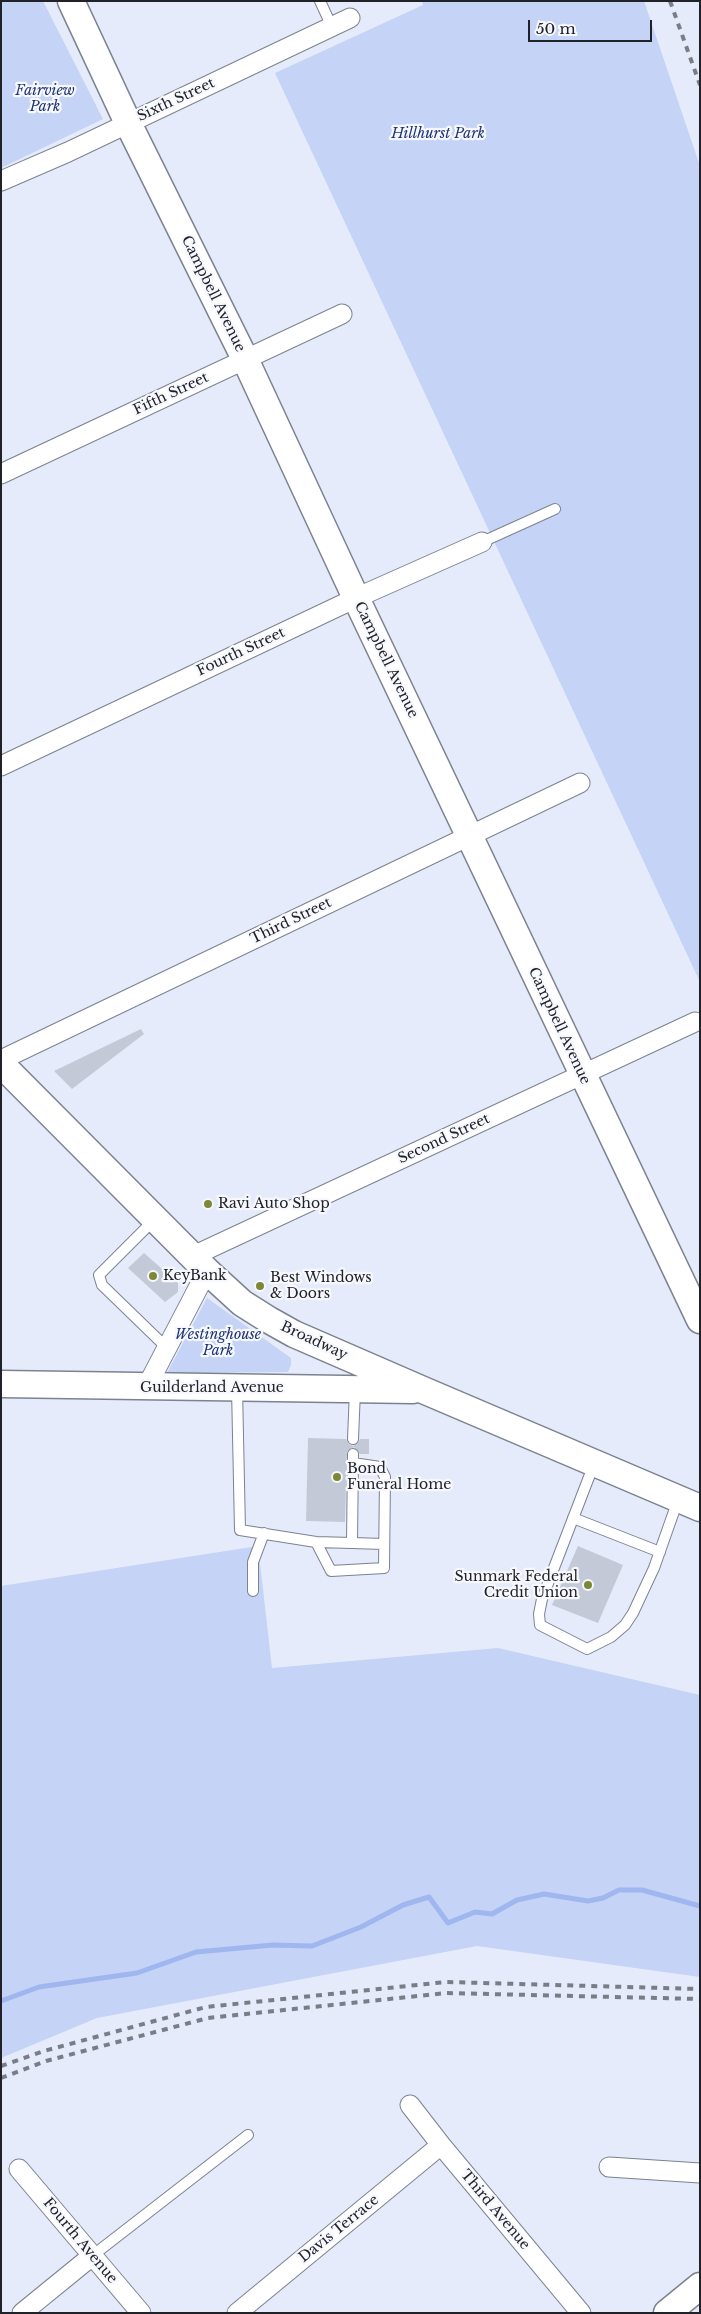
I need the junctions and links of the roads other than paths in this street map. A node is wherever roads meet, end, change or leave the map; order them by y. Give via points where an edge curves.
1 (71, 1) edge
2 (320, 1) edge
3 (350, 18) dead end
4 (332, 27) junction
5 (128, 123) junction
6 (1, 181) edge
7 (342, 314) dead end
8 (245, 359) junction
9 (1, 474) edge
10 (555, 509) dead end
11 (482, 542) joint
12 (356, 598) junction
13 (1, 766) edge
14 (580, 783) dead end
15 (470, 835) junction
16 (695, 1022) dead end
17 (1, 1060) edge
18 (1, 1064) edge
19 (582, 1075) junction
20 (156, 1218) junction
21 (200, 1263) junction
22 (698, 1313) edge
23 (167, 1348) junction
24 (1, 1384) edge
25 (146, 1388) junction
26 (237, 1388) junction
27 (355, 1390) junction
28 (423, 1390) junction
29 (353, 1439) dead end
30 (595, 1463) junction
31 (689, 1503) edge
32 (573, 1518) junction
33 (264, 1534) junction
34 (316, 1542) junction
35 (352, 1543) junction
36 (384, 1544) junction
37 (660, 1552) junction
38 (253, 1591) dead end
39 (410, 2105) dead end
40 (248, 2135) dead end
41 (441, 2145) junction
42 (609, 2167) dead end
43 (20, 2169) dead end
44 (700, 2173) edge
45 (92, 2256) junction
46 (700, 2286) edge
47 (22, 2313) edge
48 (141, 2313) edge
49 (237, 2313) edge
50 (581, 2313) edge
51 (667, 2313) edge

1 - 5 street, Campbell Avenue
2 - 4 lane
3 - 4 street, Sixth Street
4 - 5 street, Sixth Street
5 - 6 street, Sixth Street
5 - 8 street, Campbell Avenue
7 - 8 street, Fifth Street
8 - 9 street, Fifth Street
8 - 12 street, Campbell Avenue
10 - 11 lane
11 - 12 street, Fourth Street
12 - 13 street, Fourth Street
12 - 15 street, Campbell Avenue
14 - 15 street, Third Street
15 - 17 street, Third Street
15 - 19 street, Campbell Avenue
16 - 19 street, Second Street
18 - 20 street, Broadway
19 - 21 street, Second Street
19 - 22 street, Campbell Avenue
20 - 21 street, Broadway
20 - 23 lane via 98,1274 102,1284
21 - 23 street
21 - 28 street, Broadway via 242,1303 269,1320
23 - 25 street
24 - 25 street, Guilderland Avenue
25 - 26 street, Guilderland Avenue
26 - 27 street, Guilderland Avenue
26 - 33 lane via 240,1530
27 - 28 street, Guilderland Avenue
27 - 29 lane
28 - 30 street, Broadway
30 - 31 street, Broadway
30 - 32 lane
31 - 37 lane
32 - 37 lane
32 - 37 lane via 542,1599 540,1625 587,1649 611,1638 625,1625
33 - 34 lane
33 - 38 lane via 254,1562
34 - 35 lane
34 - 36 lane via 331,1571 384,1568
35 - 36 lane
35 - 36 lane via 353,1458 380,1467 385,1477
39 - 41 street, Third Avenue
40 - 45 lane
41 - 49 street, Davis Terrace
41 - 50 street, Third Avenue
42 - 44 street
43 - 45 street, Fourth Avenue
45 - 47 street
45 - 48 street, Fourth Avenue
46 - 51 street

